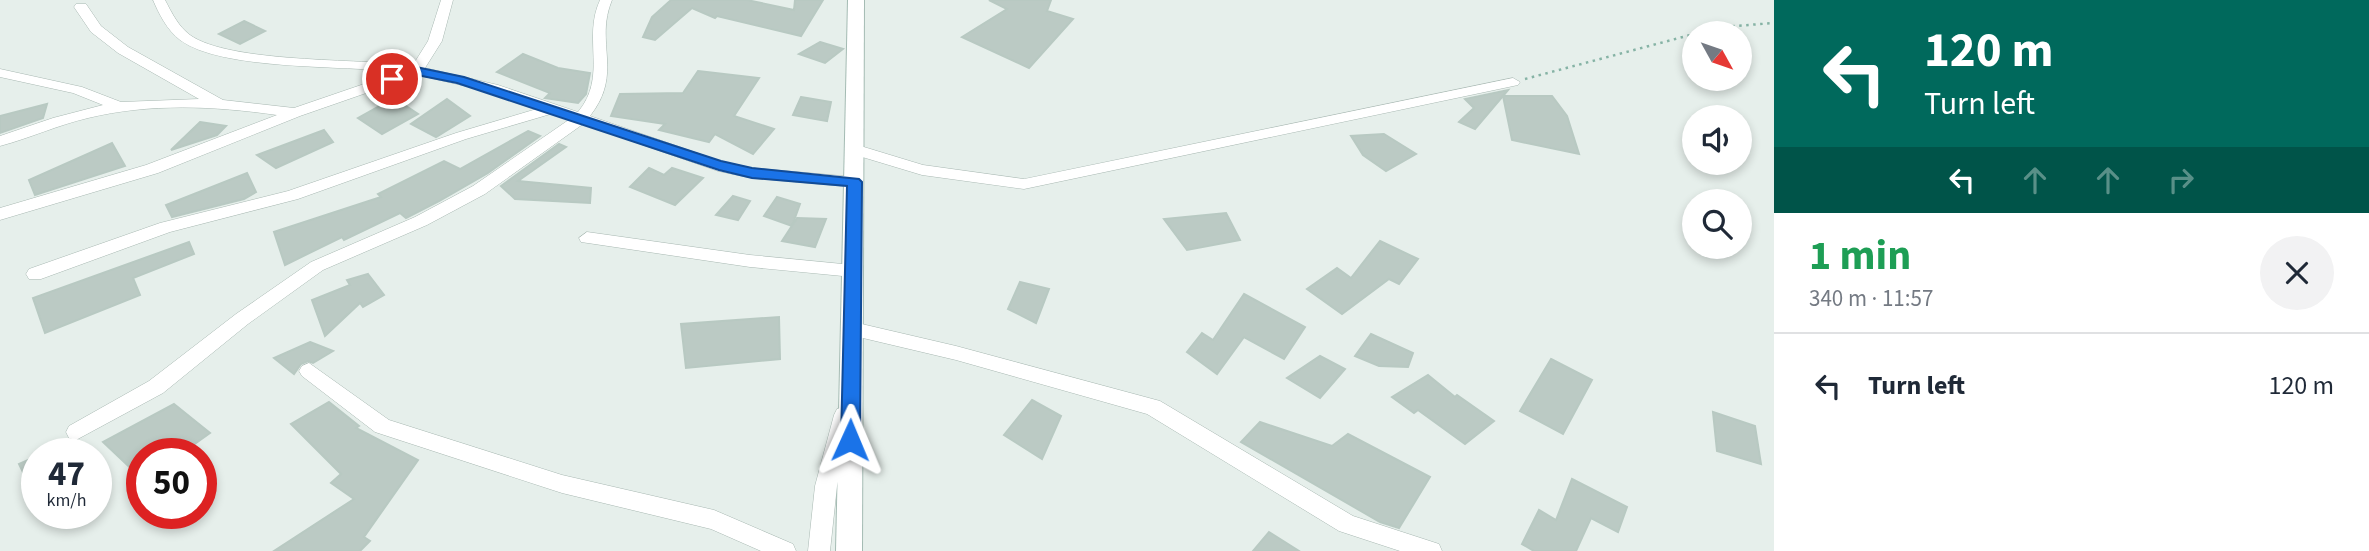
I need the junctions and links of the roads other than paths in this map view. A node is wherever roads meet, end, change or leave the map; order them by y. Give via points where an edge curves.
1 (159, 0) edge
2 (447, 0) edge
3 (606, 0) edge
4 (856, 0) edge
5 (81, 7) dead end
6 (416, 71) junction
7 (0, 73) edge
8 (1513, 82) road end
9 (222, 105) junction
10 (120, 107) junction
11 (553, 109) junction
12 (295, 113) junction
13 (580, 119) junction
14 (0, 141) edge
15 (855, 149) junction
16 (854, 182) junction
17 (0, 214) edge
18 (586, 238) dead end
19 (853, 271) junction
20 (36, 274) dead end
21 (853, 329) junction
22 (309, 371) dead end
23 (852, 384) junction
24 (76, 432) dead end
25 (1391, 545) edge
26 (785, 551) edge
27 (819, 551) edge
28 (849, 551) edge
29 (1431, 551) edge

1 - 6 street via 170,23 201,46 274,59
2 - 6 street via 435,41
3 - 13 street via 599,23 600,88
4 - 15 main road
5 - 9 street via 96,29 123,50
6 - 11 street via 492,88
6 - 12 street
7 - 10 street via 77,90
8 - 15 street via 1024,184 922,170
9 - 10 street
9 - 12 street
10 - 14 street
11 - 13 street
11 - 20 street via 292,195 166,227
12 - 17 street via 152,169
13 - 16 street via 719,166
13 - 24 street via 479,190 421,221 317,265 156,387
15 - 16 main road
16 - 19 main road
18 - 19 street
19 - 21 main road
21 - 23 main road
21 - 25 street via 1153,407 1347,524
22 - 26 street via 382,426 562,484 714,520
23 - 27 street via 826,486
23 - 28 main road
25 - 29 street

